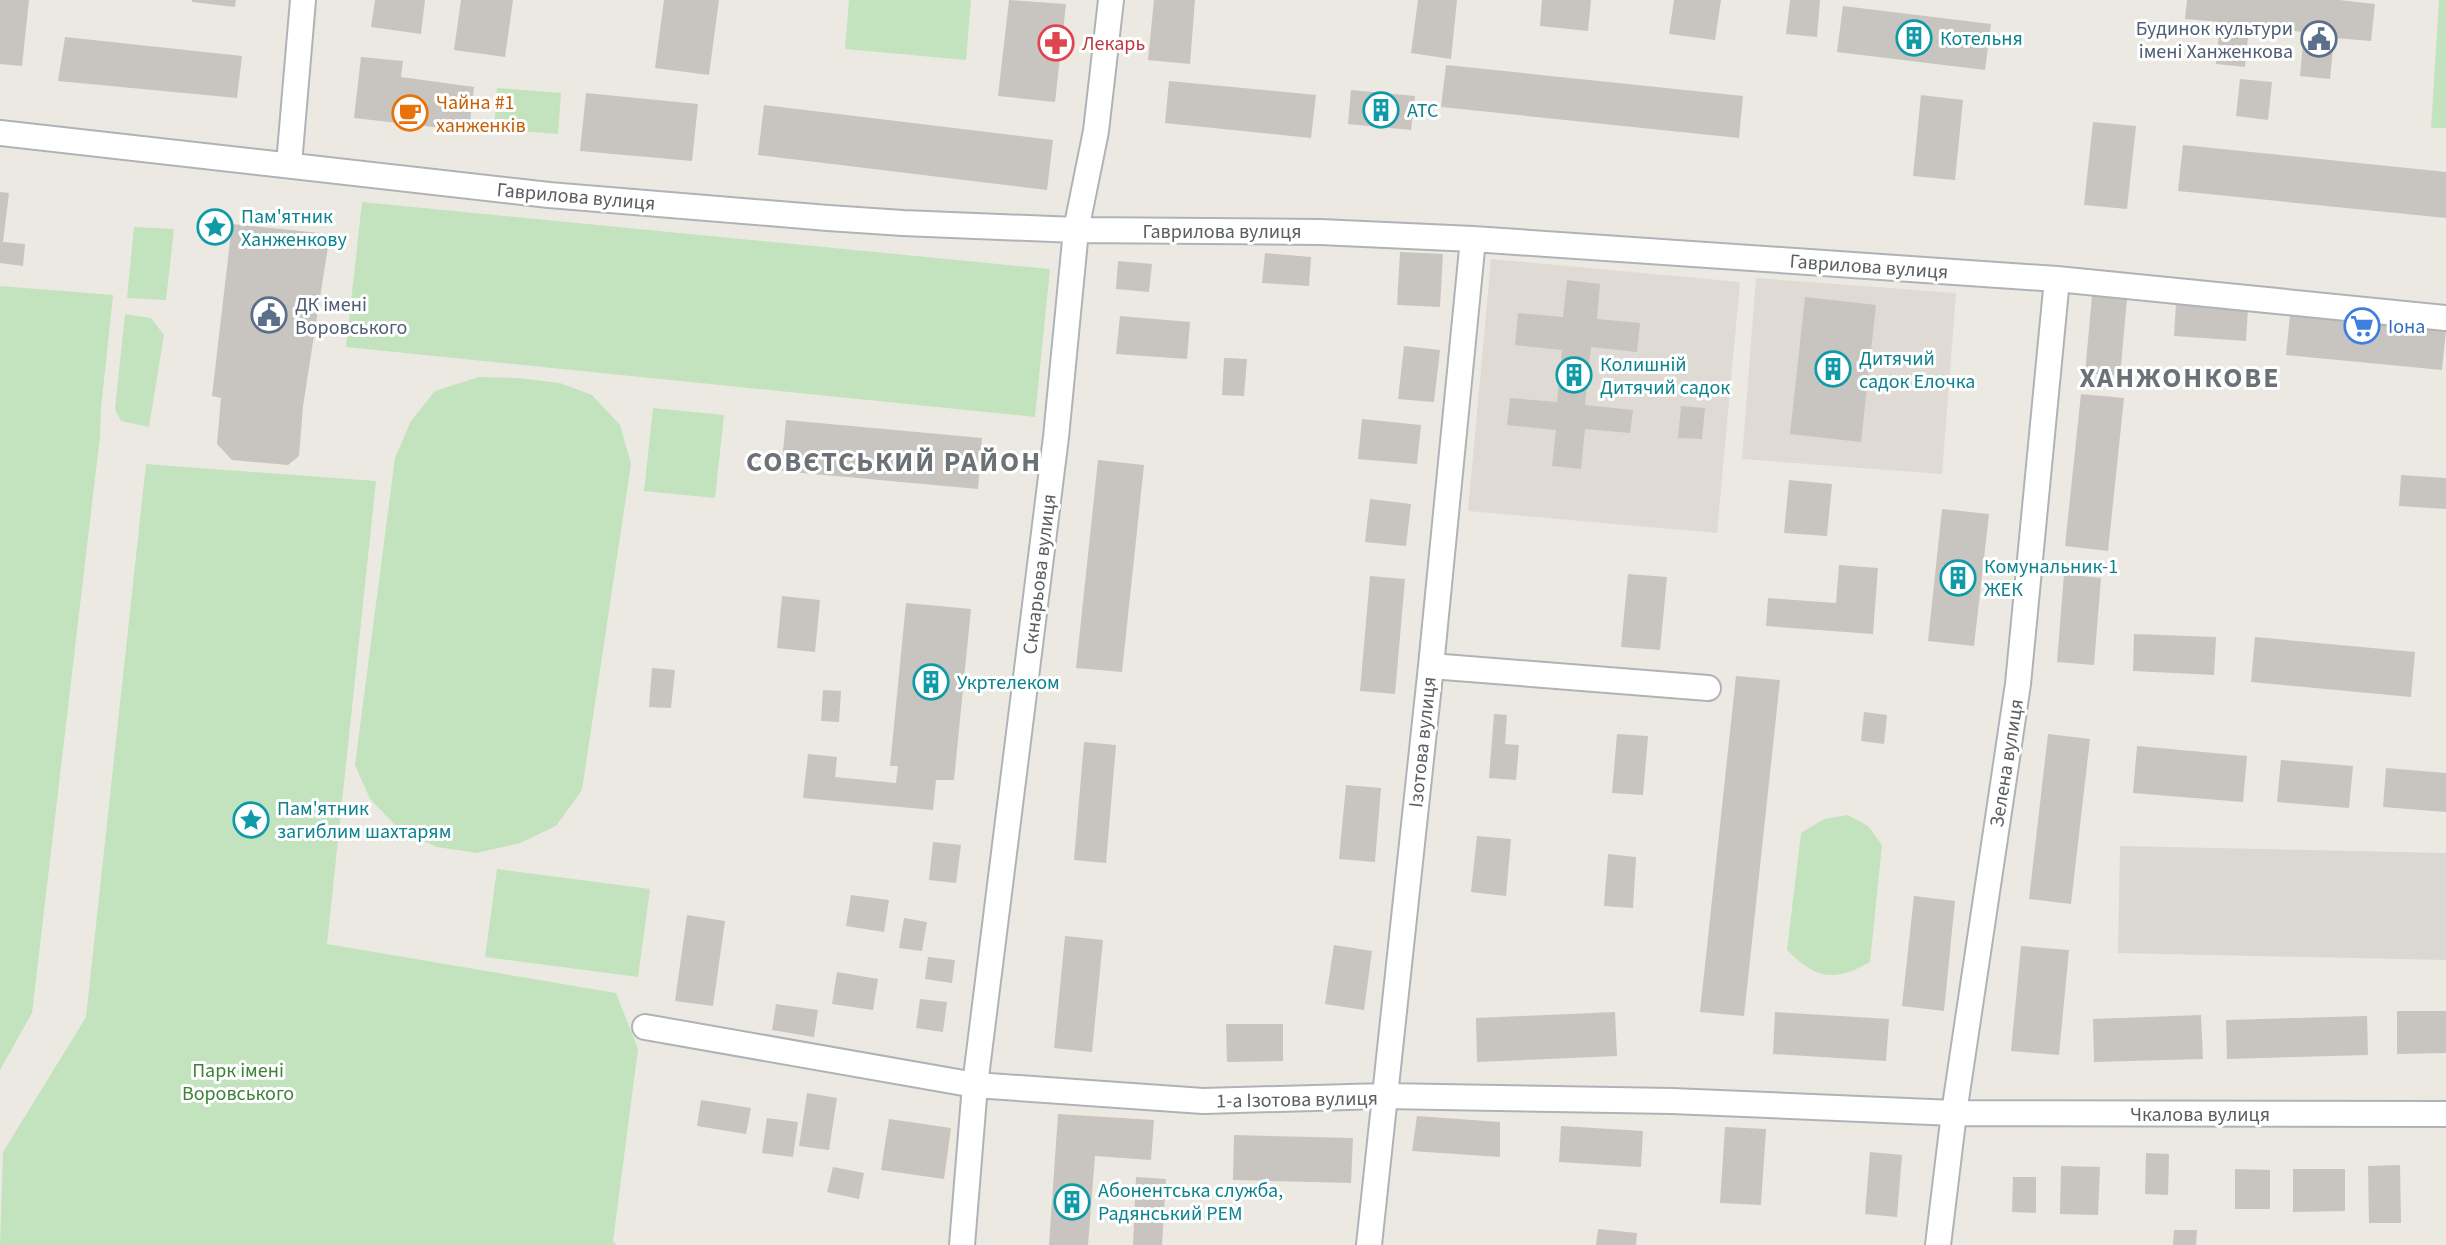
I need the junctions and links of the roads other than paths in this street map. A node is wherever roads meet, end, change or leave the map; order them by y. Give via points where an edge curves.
1 (303, 0) edge
2 (1111, 0) edge
3 (0, 133) edge
4 (289, 164) junction
5 (1076, 230) junction
6 (1473, 239) junction
7 (2057, 279) junction
8 (2446, 318) edge
9 (1431, 666) junction
10 (1708, 688) dead end
11 (645, 1027) dead end
12 (975, 1085) junction
13 (1384, 1096) junction
14 (1954, 1113) junction
15 (2446, 1114) edge
16 (962, 1245) edge
17 (1369, 1245) edge
18 (1938, 1245) edge

1 - 4 street
2 - 5 street, Скнарьова вулиця via 1096,131
3 - 4 street, Гаврилова вулиця
4 - 5 street, Гаврилова вулиця via 549,195 903,223
5 - 6 street, Гаврилова вулиця
5 - 12 street, Скнарьова вулиця via 1054,453
6 - 7 street, Гаврилова вулиця
6 - 9 street, Ізотова вулиця
7 - 8 street, Гаврилова вулиця
7 - 14 street, Зелена вулиця via 2018,684
9 - 10 street
9 - 13 street, Ізотова вулиця
11 - 12 street, 1-а Ізотова вулиця
12 - 13 street, 1-а Ізотова вулиця via 1203,1101
12 - 16 street, Скнарьова вулиця
13 - 14 street, 1-а Ізотова вулиця
13 - 17 street, Ізотова вулиця
14 - 15 street, Чкалова вулиця
14 - 18 street, Зелена вулиця

